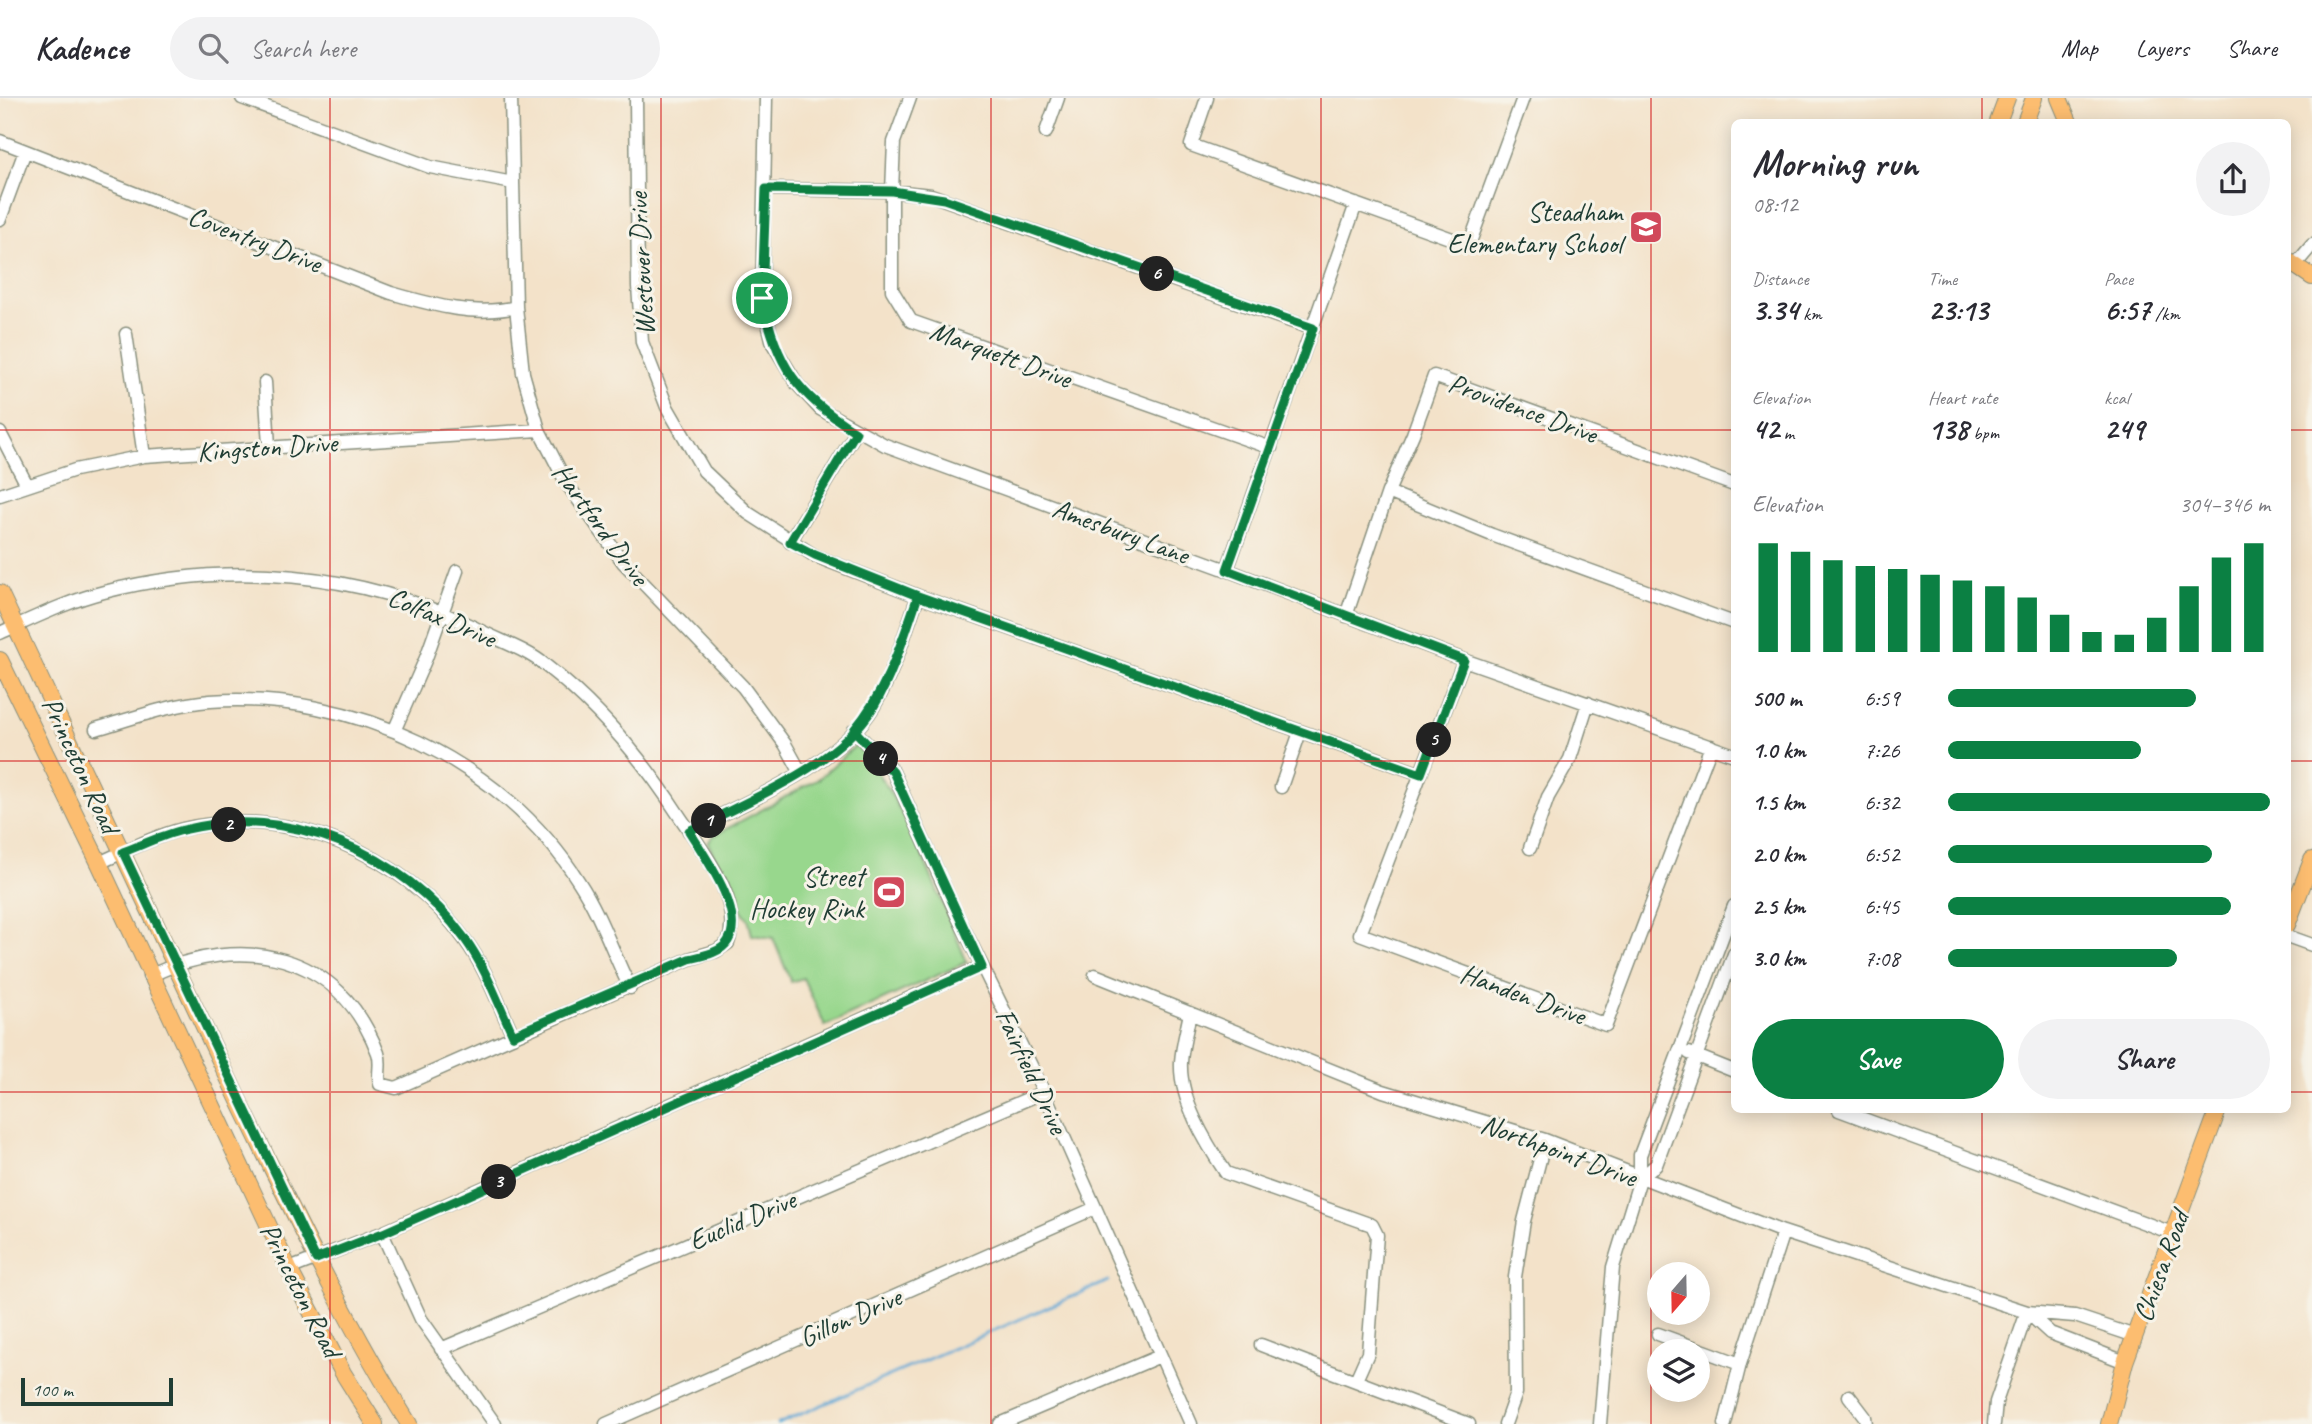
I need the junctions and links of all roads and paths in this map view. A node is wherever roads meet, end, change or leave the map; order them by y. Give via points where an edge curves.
1 (242, 98) edge
2 (510, 98) edge
3 (636, 98) edge
4 (766, 98) edge
5 (910, 98) edge
6 (1058, 98) edge
7 (1207, 98) edge
8 (1523, 98) edge
9 (2007, 98) edge
10 (2034, 98) edge
11 (2059, 98) edge
12 (1999, 119) edge
13 (2026, 119) edge
14 (2068, 119) edge
15 (1046, 132) dead end
16 (0, 141) edge
17 (25, 151) junction
18 (513, 183) junction
19 (766, 189) junction
20 (892, 191) junction
21 (1356, 204) junction
22 (0, 219) edge
23 (2312, 245) edge
24 (2292, 262) edge
25 (2312, 277) edge
26 (516, 307) junction
27 (1313, 328) junction
28 (125, 334) dead end
29 (265, 382) dead end
30 (539, 430) junction
31 (856, 432) junction
32 (0, 433) edge
33 (268, 446) junction
34 (1271, 447) junction
35 (144, 456) junction
36 (1731, 484) edge
37 (27, 485) junction
38 (1388, 492) junction
39 (0, 495) edge
40 (790, 542) junction
41 (1227, 570) junction
42 (457, 571) dead end
43 (0, 593) edge
44 (918, 596) junction
45 (444, 613) junction
46 (1346, 616) junction
47 (1731, 622) edge
48 (16, 626) junction
49 (0, 633) edge
50 (0, 660) edge
51 (1464, 660) junction
52 (1588, 704) junction
53 (96, 729) dead end
54 (395, 729) junction
55 (854, 730) junction
56 (1300, 732) junction
57 (1712, 747) junction
58 (1731, 754) edge
59 (801, 773) junction
60 (1421, 774) junction
61 (1281, 786) dead end
62 (689, 831) junction
63 (1530, 848) dead end
64 (123, 852) junction
65 (2312, 860) edge
66 (99, 863) junction
67 (1731, 914) edge
68 (2291, 915) edge
69 (2291, 937) edge
70 (2312, 945) edge
71 (1731, 962) edge
72 (174, 965) junction
73 (982, 967) junction
74 (1095, 975) dead end
75 (149, 976) junction
76 (630, 988) junction
77 (1190, 1013) junction
78 (513, 1035) junction
79 (1679, 1050) junction
80 (1696, 1056) junction
81 (223, 1066) junction
82 (1731, 1069) edge
83 (197, 1077) junction
84 (1044, 1092) junction
85 (1847, 1113) edge
86 (2217, 1113) edge
87 (1545, 1140) junction
88 (1640, 1179) junction
89 (1093, 1209) junction
90 (1783, 1232) junction
91 (383, 1233) junction
92 (2172, 1233) junction
93 (316, 1259) junction
94 (289, 1269) junction
95 (2027, 1312) junction
96 (1658, 1334) dead end
97 (2135, 1336) junction
98 (1261, 1345) dead end
99 (441, 1349) junction
100 (1160, 1356) junction
101 (368, 1359) junction
102 (2125, 1362) junction
103 (1740, 1364) junction
104 (343, 1373) junction
105 (1356, 1380) junction
106 (1849, 1395) dead end
107 (375, 1424) edge
108 (409, 1424) edge
109 (495, 1424) edge
110 (606, 1424) edge
111 (1000, 1424) edge
112 (1191, 1424) edge
113 (1469, 1424) edge
114 (1505, 1424) edge
115 (1600, 1424) edge
116 (1725, 1424) edge
117 (1866, 1424) edge
118 (1994, 1424) edge
119 (2109, 1424) edge

1 - 18 street via 430,167
2 - 18 street, Hartford Drive
3 - 40 street, Westover Drive via 642,342 667,407 704,471 748,513
4 - 19 street, Amesbury Lane
5 - 20 street, Marquett Drive via 894,142
6 - 15 street
7 - 21 street via 1191,145
8 - 21 street via 1469,245
9 - 12 main road
10 - 13 main road
11 - 14 main road
16 - 17 street, Coventry Drive
17 - 22 street
17 - 26 street, Coventry Drive via 391,293 459,310 493,312
18 - 26 street, Hartford Drive
19 - 20 street
19 - 31 street, Amesbury Lane via 762,298 773,344 797,384 820,409
20 - 27 street via 944,199
20 - 34 street, Marquett Drive via 892,290 911,321
21 - 27 street
23 - 24 street
24 - 25 main road
26 - 30 street, Hartford Drive via 523,373
27 - 34 street
28 - 35 street
29 - 33 street
30 - 33 street, Kingston Drive
30 - 59 street, Hartford Drive via 567,484 623,562 743,687
31 - 40 street
31 - 41 street, Amesbury Lane
32 - 37 street
33 - 35 street, Kingston Drive
34 - 41 street
35 - 37 street, Kingston Drive
36 - 38 street, Providence Drive via 1434,376
37 - 39 street, Kingston Drive
38 - 46 street, Providence Drive
38 - 47 street
40 - 44 street, Westover Drive
41 - 46 street, Amesbury Lane
42 - 45 street
43 - 48 main road, Princeton Road
44 - 55 street via 889,677
44 - 56 street, Westover Drive
45 - 48 street, Colfax Drive via 324,578 247,574 197,576 103,592
45 - 54 street
45 - 62 street, Colfax Drive via 543,663 591,704 632,748
46 - 51 street, Amesbury Lane
48 - 49 street, Colfax Drive
48 - 64 main road, Princeton Road
50 - 66 main road, Princeton Road
51 - 52 street, Amesbury Lane
51 - 60 street
52 - 57 street, Amesbury Lane
52 - 63 street via 1570,759 1548,797
53 - 54 street via 206,701 242,699 313,706
54 - 76 street via 481,780 531,823 580,884
55 - 59 street
55 - 73 street, Fairfield Drive via 893,772
56 - 60 street, Westover Drive
56 - 61 street
57 - 58 street, Amesbury Lane
57 - 60 street, Handen Drive via 1606,1025 1360,934
59 - 62 street
62 - 76 street, Colfax Drive via 729,907 733,922 728,943
64 - 66 street
64 - 72 main road, Princeton Road
64 - 78 street via 182,830 243,825 320,834 360,850 398,873 450,920 480,964
65 - 68 main road
66 - 75 main road, Princeton Road
67 - 79 street
69 - 70 street
71 - 80 street
72 - 75 street
72 - 78 street via 250,952 319,975 341,993 359,1018 379,1056 380,1084 388,1087 425,1076
72 - 81 main road, Princeton Road
73 - 84 street, Fairfield Drive
73 - 91 street
74 - 77 street, Northpoint Drive
75 - 83 main road, Princeton Road
76 - 78 street
77 - 87 street, Northpoint Drive via 1383,1091
77 - 105 street via 1181,1063 1185,1094 1226,1173 1371,1225 1377,1235 1368,1353
79 - 80 street
79 - 88 street via 1640,1155
80 - 82 street
80 - 88 street via 1657,1165
81 - 83 main road
81 - 93 main road, Princeton Road
83 - 94 main road, Princeton Road
84 - 89 street, Fairfield Drive
84 - 99 street, Euclid Drive
85 - 92 street
86 - 92 main road, Chiesa Road
87 - 88 street, Northpoint Drive
87 - 114 street via 1515,1277 1516,1393
88 - 90 street, Northpoint Drive
88 - 115 street via 1613,1267
89 - 100 street, Fairfield Drive
89 - 110 street, Gillon Drive
90 - 95 street, Northpoint Drive
90 - 103 street
91 - 93 street
91 - 99 street via 421,1319
92 - 97 main road, Chiesa Road
93 - 94 street
93 - 101 main road, Princeton Road
94 - 104 main road, Princeton Road
95 - 97 street, Northpoint Drive via 2075,1317
95 - 102 street, Northpoint Drive via 2050,1333
95 - 118 street via 1996,1402
96 - 103 street
97 - 102 main road, Chiesa Road
98 - 105 street
99 - 109 street
100 - 111 street
100 - 112 street, Fairfield Drive
101 - 104 main road
101 - 108 main road, Princeton Road
102 - 119 main road, Chiesa Road
103 - 116 street
104 - 107 main road, Princeton Road
105 - 113 street
106 - 117 street via 1866,1417

